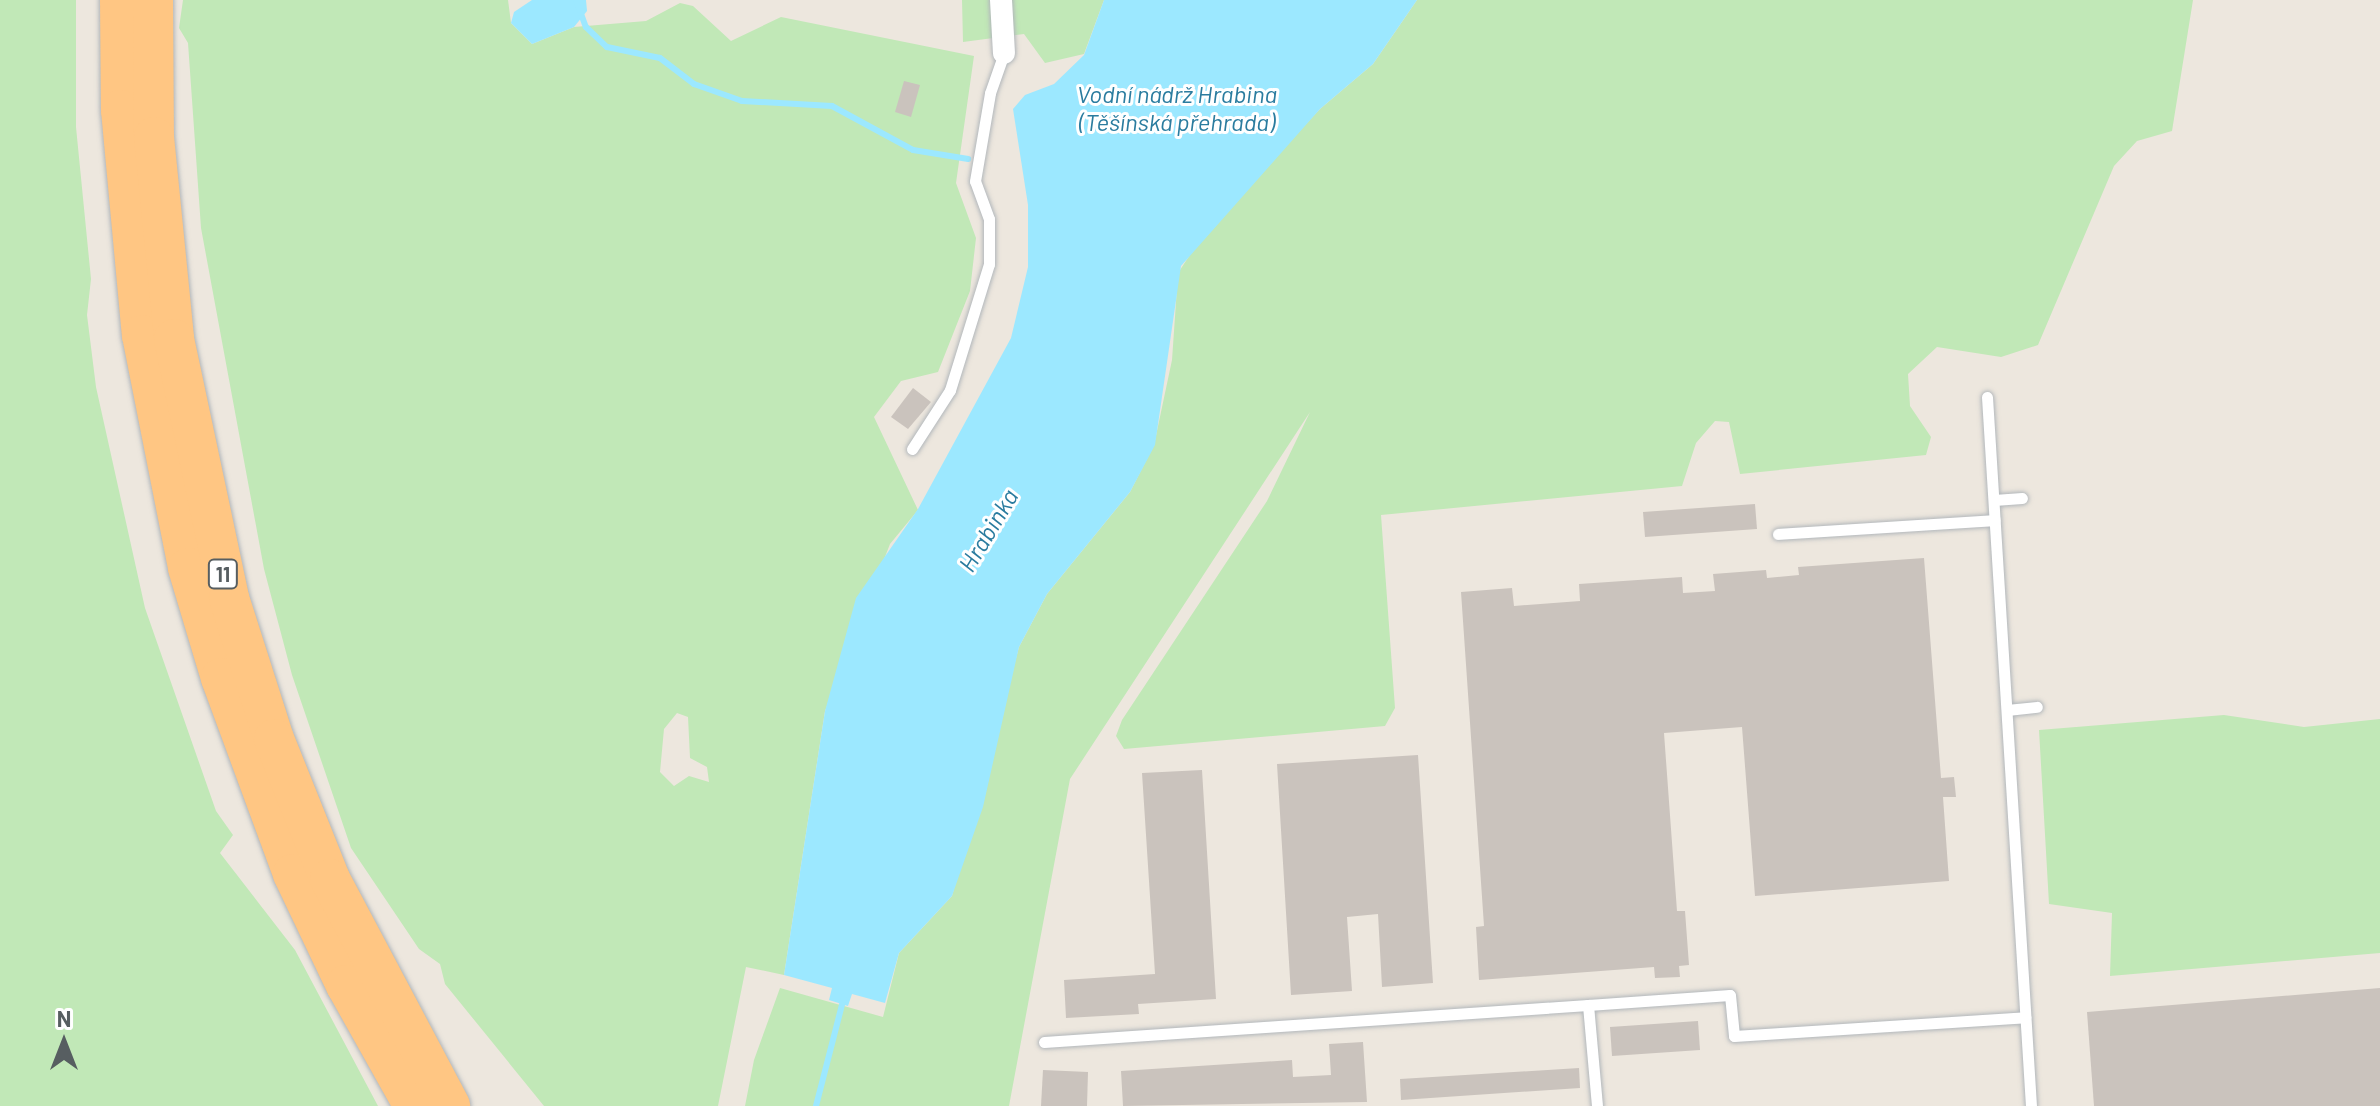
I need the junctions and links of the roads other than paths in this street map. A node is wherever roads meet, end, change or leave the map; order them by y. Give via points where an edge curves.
1 (120, 0) edge
2 (153, 0) edge
3 (1001, 0) edge
4 (1004, 53) joint
5 (1987, 397) dead end
6 (912, 449) dead end
7 (2022, 498) dead end
8 (1994, 500) junction
9 (1995, 520) junction
10 (1778, 534) dead end
11 (2037, 707) dead end
12 (2007, 710) junction
13 (1588, 1005) junction
14 (2025, 1017) junction
15 (1044, 1042) dead end
16 (414, 1106) edge
17 (450, 1106) edge
18 (1597, 1106) edge
19 (2031, 1106) edge

1 - 16 highway, 11 via 121,110 142,335 188,568 221,678 293,874 374,1041
2 - 17 highway, 11 via 154,137 174,339 229,598 274,739 330,879
3 - 4 street
4 - 6 lane via 990,93 975,181 989,219 989,264 950,390
5 - 8 lane
7 - 8 lane
8 - 9 lane
9 - 10 lane
9 - 12 lane
11 - 12 lane
12 - 14 lane
13 - 14 lane via 1730,995 1734,1036
13 - 15 lane
13 - 18 lane
14 - 19 lane

